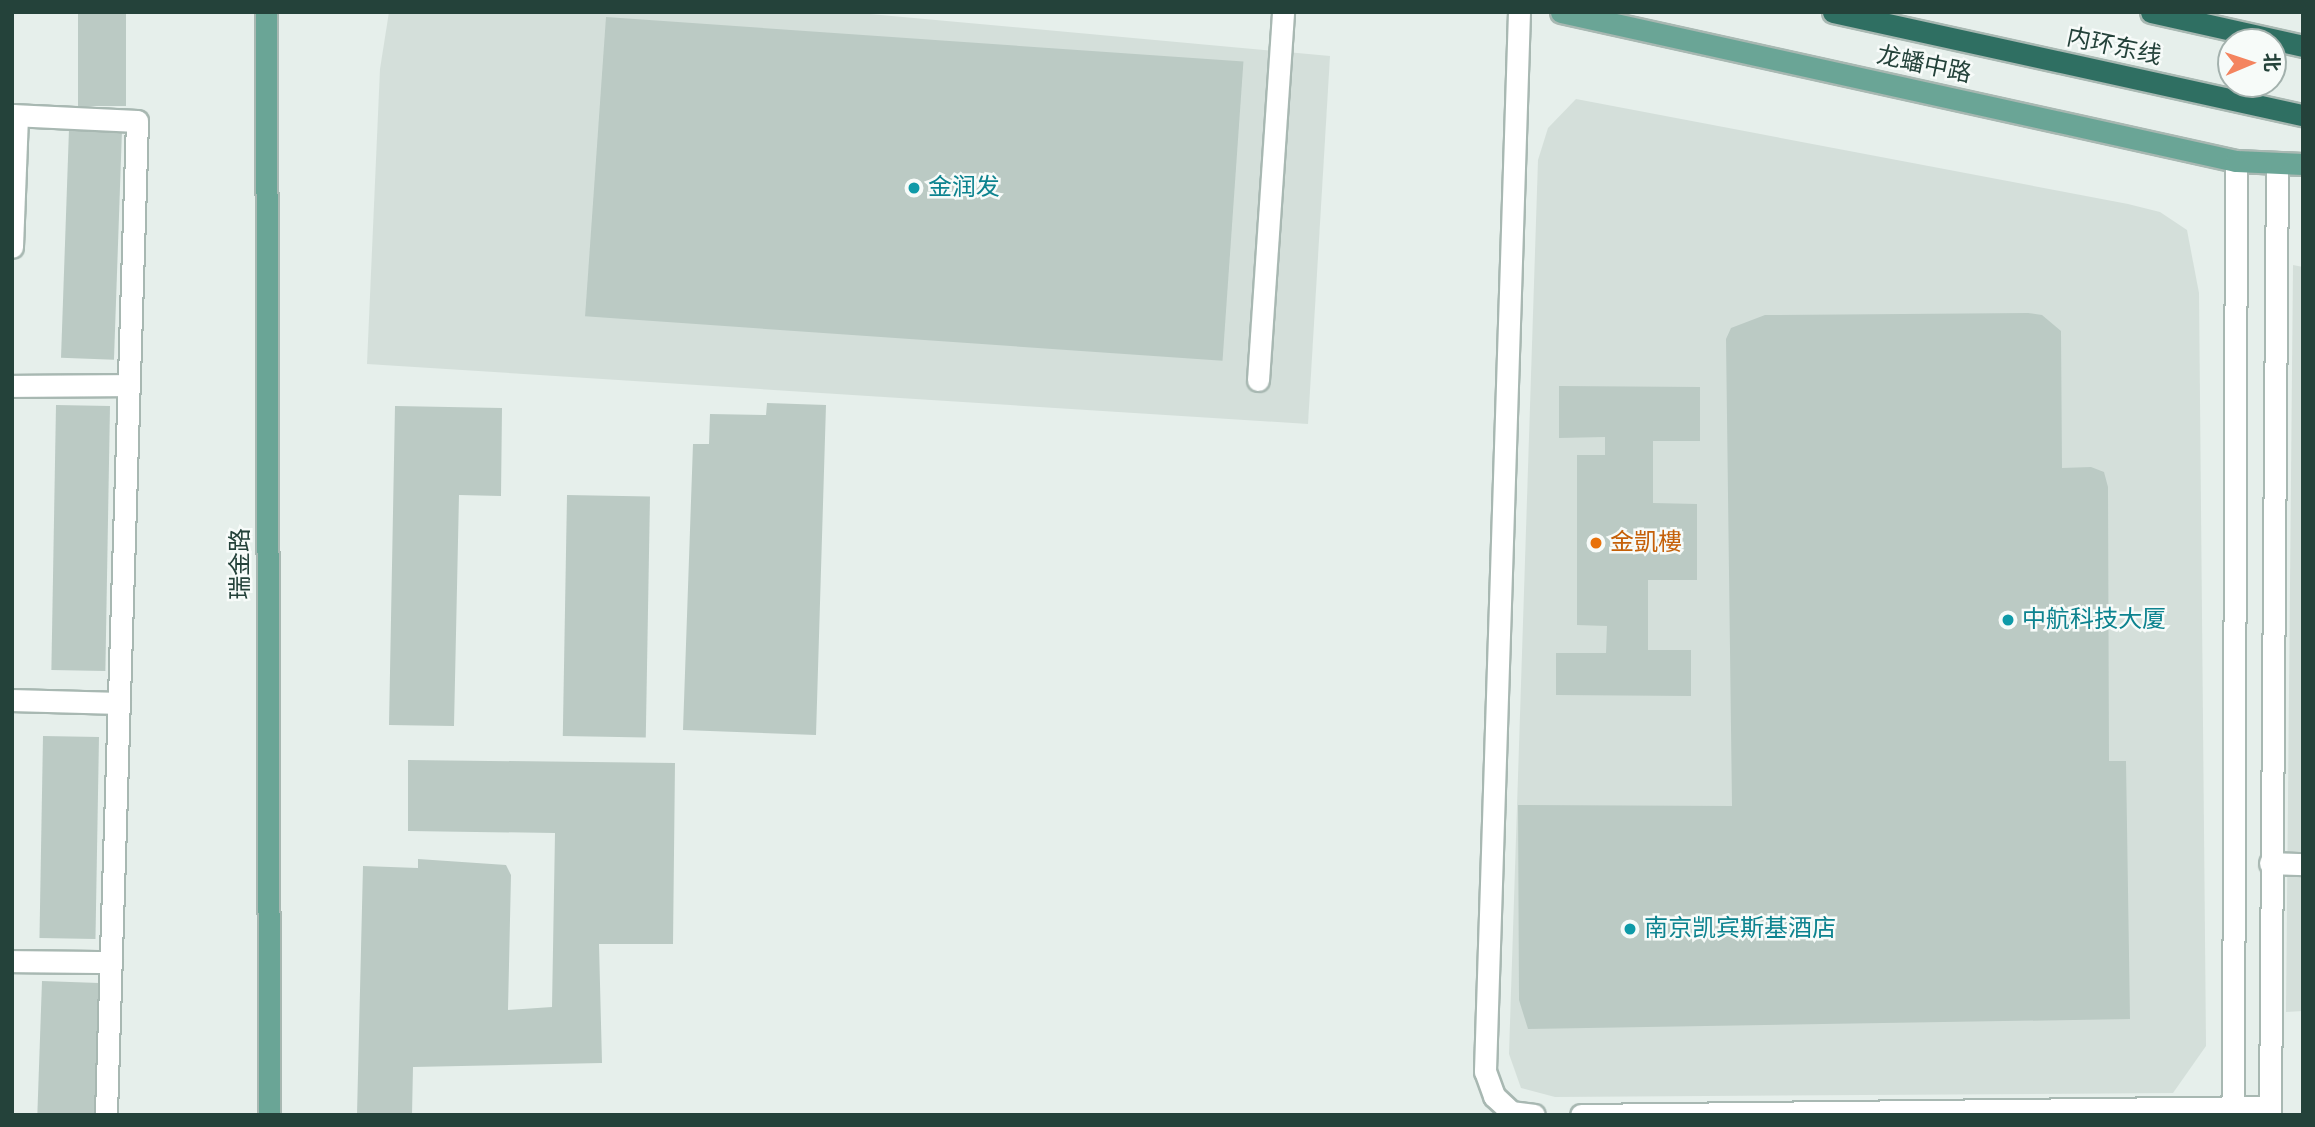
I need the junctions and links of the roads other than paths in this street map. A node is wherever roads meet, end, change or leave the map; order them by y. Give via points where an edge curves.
1 (266, 12) edge
2 (1283, 12) edge
3 (1519, 12) edge
4 (1561, 12) edge
5 (1833, 12) edge
6 (2151, 12) edge
7 (2303, 46) edge
8 (15, 115) edge
9 (2303, 115) edge
10 (2236, 161) junction
11 (2303, 164) edge
12 (2277, 166) junction
13 (12, 247) edge
14 (1258, 380) dead end
15 (129, 385) junction
16 (12, 386) edge
17 (12, 700) edge
18 (119, 704) junction
19 (2270, 863) junction
20 (2303, 864) edge
21 (12, 961) edge
22 (111, 962) junction
23 (2233, 1107) junction
24 (2270, 1111) edge
25 (106, 1115) edge
26 (269, 1115) edge
27 (1534, 1115) edge
28 (1581, 1115) edge

1 - 26 main road
2 - 14 street
3 - 27 street via 1485,1071 1494,1096 1511,1112
4 - 10 main road, 龙蟠中路
5 - 9 highway, 内环东线
6 - 7 highway, 内环东线
8 - 13 street
8 - 15 street via 137,121
10 - 12 main road, 龙蟠中路
10 - 23 street
11 - 12 main road, 龙蟠中路
12 - 19 street
15 - 16 street
15 - 18 street
17 - 18 street
18 - 22 street
19 - 20 street
19 - 24 street
21 - 22 street
22 - 25 street
23 - 24 street
23 - 28 street

